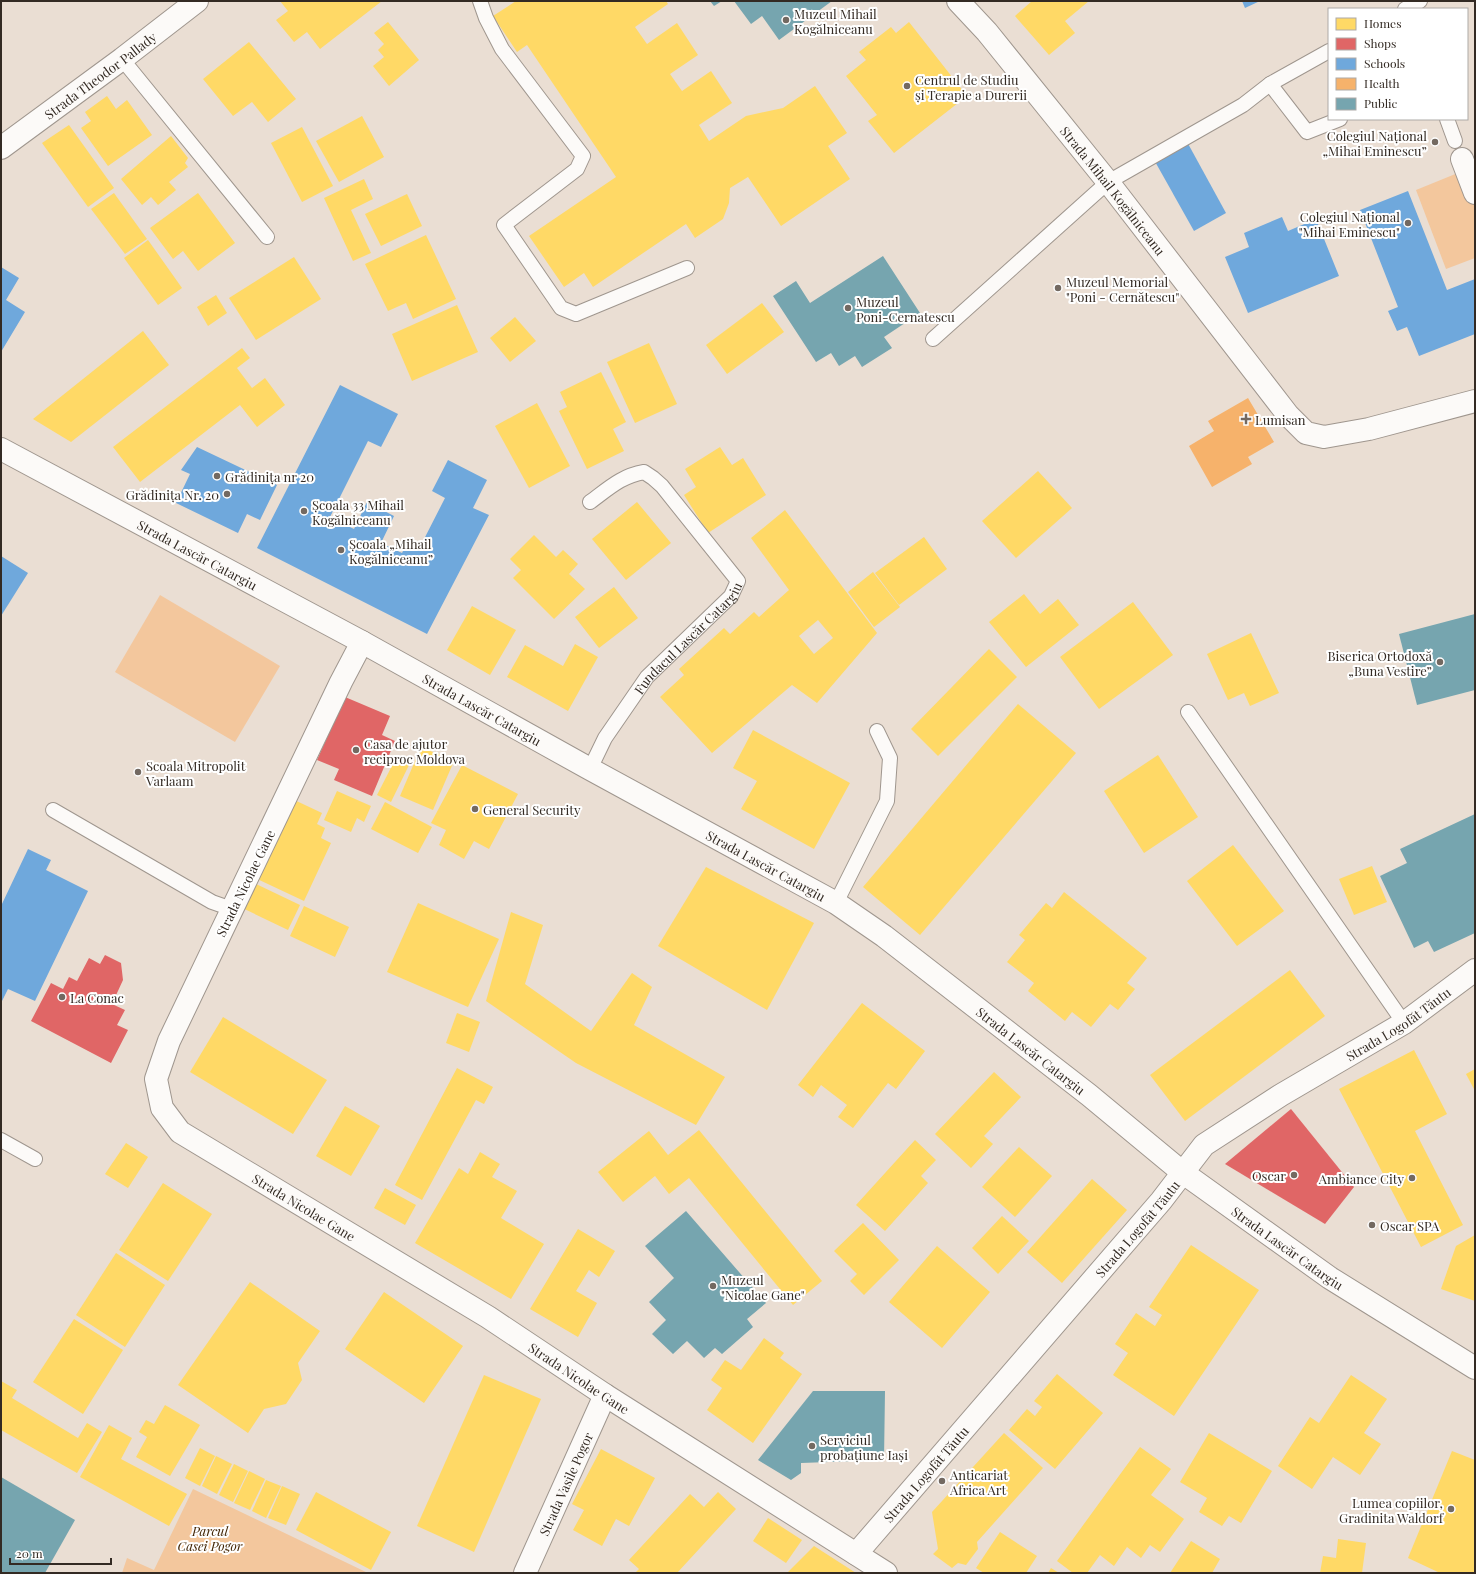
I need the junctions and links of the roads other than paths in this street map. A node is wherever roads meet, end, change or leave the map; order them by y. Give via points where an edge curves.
1 (197, 1) edge
2 (480, 1) edge
3 (958, 1) edge
4 (1420, 1) edge
5 (1407, 8) edge
6 (1328, 53) edge
7 (122, 59) junction
8 (1270, 84) junction
9 (1337, 120) edge
10 (1447, 120) edge
11 (1, 148) edge
12 (1459, 150) joint
13 (1108, 182) junction
14 (1475, 193) edge
15 (267, 237) dead end
16 (687, 268) dead end
17 (933, 339) dead end
18 (1475, 401) edge
19 (1, 449) edge
20 (590, 502) dead end
21 (362, 642) junction
22 (1188, 712) dead end
23 (877, 731) dead end
24 (590, 770) junction
25 (53, 810) dead end
26 (836, 903) junction
27 (232, 910) junction
28 (1475, 970) edge
29 (1404, 1023) junction
30 (1, 1140) edge
31 (35, 1159) dead end
32 (1182, 1172) junction
33 (1475, 1368) edge
34 (605, 1395) junction
35 (856, 1554) junction
36 (525, 1573) edge
37 (886, 1573) edge

1 - 7 street, Strada Theodor Pallady
2 - 16 lane via 502,49 583,156 577,169 504,225 561,308 576,314
3 - 13 street, Strada Mihail Kogălniceanu via 987,32
4 - 5 lane
6 - 8 lane
7 - 11 street, Strada Theodor Pallady
7 - 15 lane
8 - 9 lane via 1307,132
8 - 13 lane via 1243,105
10 - 12 lane
12 - 14 street
13 - 17 lane
13 - 18 street, Strada Mihail Kogălniceanu via 1288,415 1306,434 1324,437 1369,429
19 - 21 street, Strada Lascăr Catargiu
20 - 24 lane, Fundacul Lascăr Catargiu via 620,479 644,472 662,486 738,581 731,596 647,678 605,738
21 - 24 street, Strada Lascăr Catargiu
21 - 27 street, Strada Nicolae Gane
22 - 29 lane
23 - 26 lane via 890,758 887,801
24 - 26 street, Strada Lascăr Catargiu
25 - 27 lane via 212,902
26 - 32 street, Strada Lascăr Catargiu via 884,936 1089,1094
27 - 34 street, Strada Nicolae Gane via 169,1040 156,1079 162,1108 180,1132 488,1317
28 - 29 street, Strada Logofăt Tăutu
29 - 32 street, Strada Logofăt Tăutu via 1281,1095 1204,1145
30 - 31 lane
32 - 33 street, Strada Lascăr Catargiu via 1330,1278
32 - 35 street, Strada Logofăt Tăutu via 1162,1201
34 - 35 street, Strada Nicolae Gane
34 - 36 street, Strada Vasile Pogor
35 - 37 street, Strada Nicolae Gane

